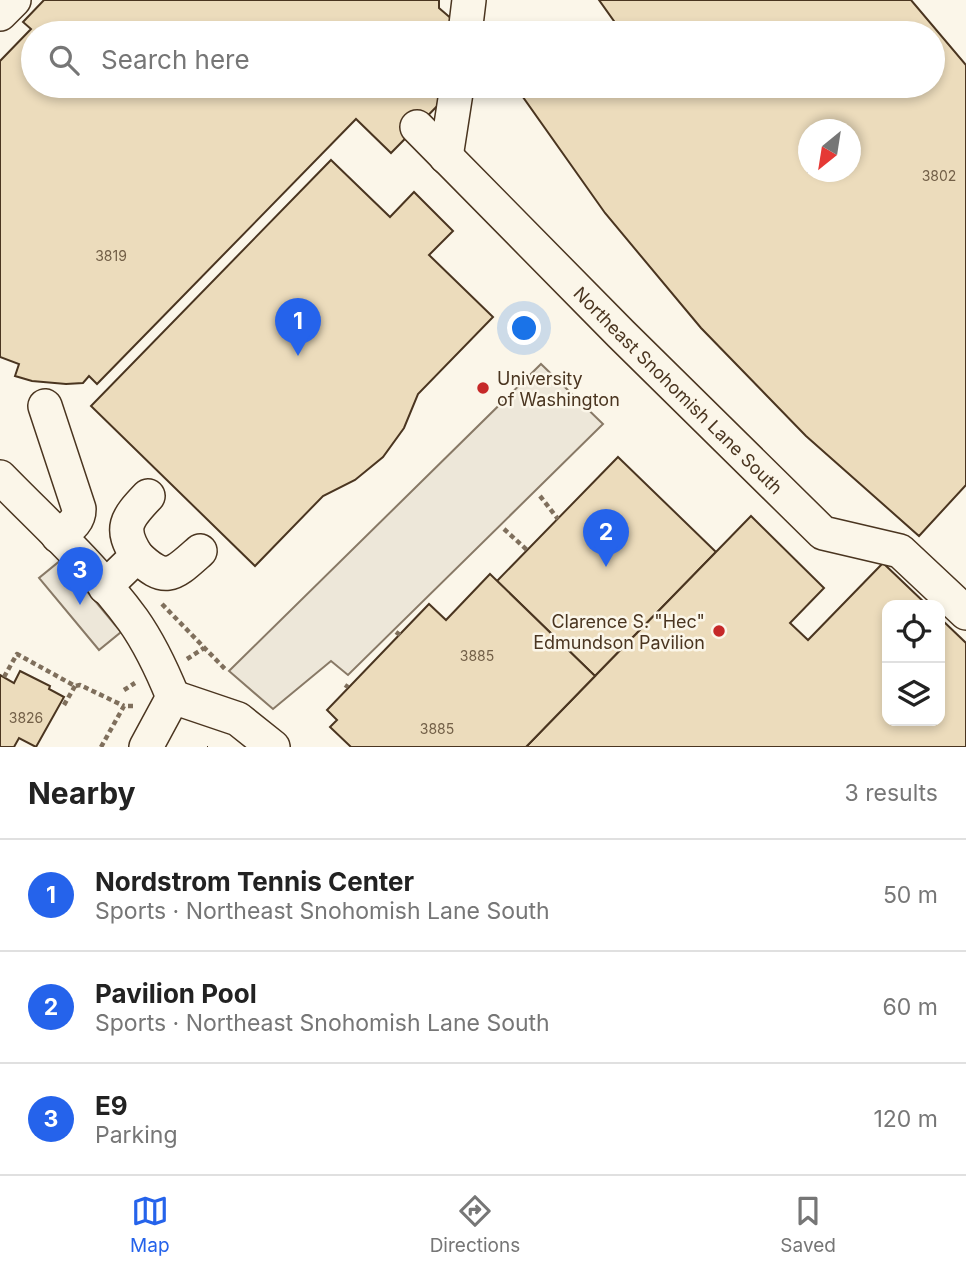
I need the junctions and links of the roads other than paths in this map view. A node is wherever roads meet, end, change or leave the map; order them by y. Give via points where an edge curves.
1 (14, 0) edge
2 (0, 14) edge
3 (455, 98) edge
4 (416, 127) dead end
5 (446, 157) junction
6 (45, 406) dead end
7 (0, 477) edge
8 (148, 496) dead end
9 (58, 536) junction
10 (200, 551) dead end
11 (137, 556) junction
12 (105, 587) junction
13 (966, 612) edge
14 (173, 697) junction
15 (146, 747) edge
16 (273, 747) edge

1 - 2 street
3 - 5 street
4 - 5 street, Northeast Snohomish Lane South
5 - 13 street, Northeast Snohomish Lane South via 823,533 900,551
6 - 9 street via 79,509 76,522
7 - 9 street
8 - 11 street via 133,512 125,531
9 - 12 street
10 - 11 street via 169,574 149,568
11 - 12 street
12 - 14 street via 153,652
14 - 15 street
14 - 16 street via 237,719

